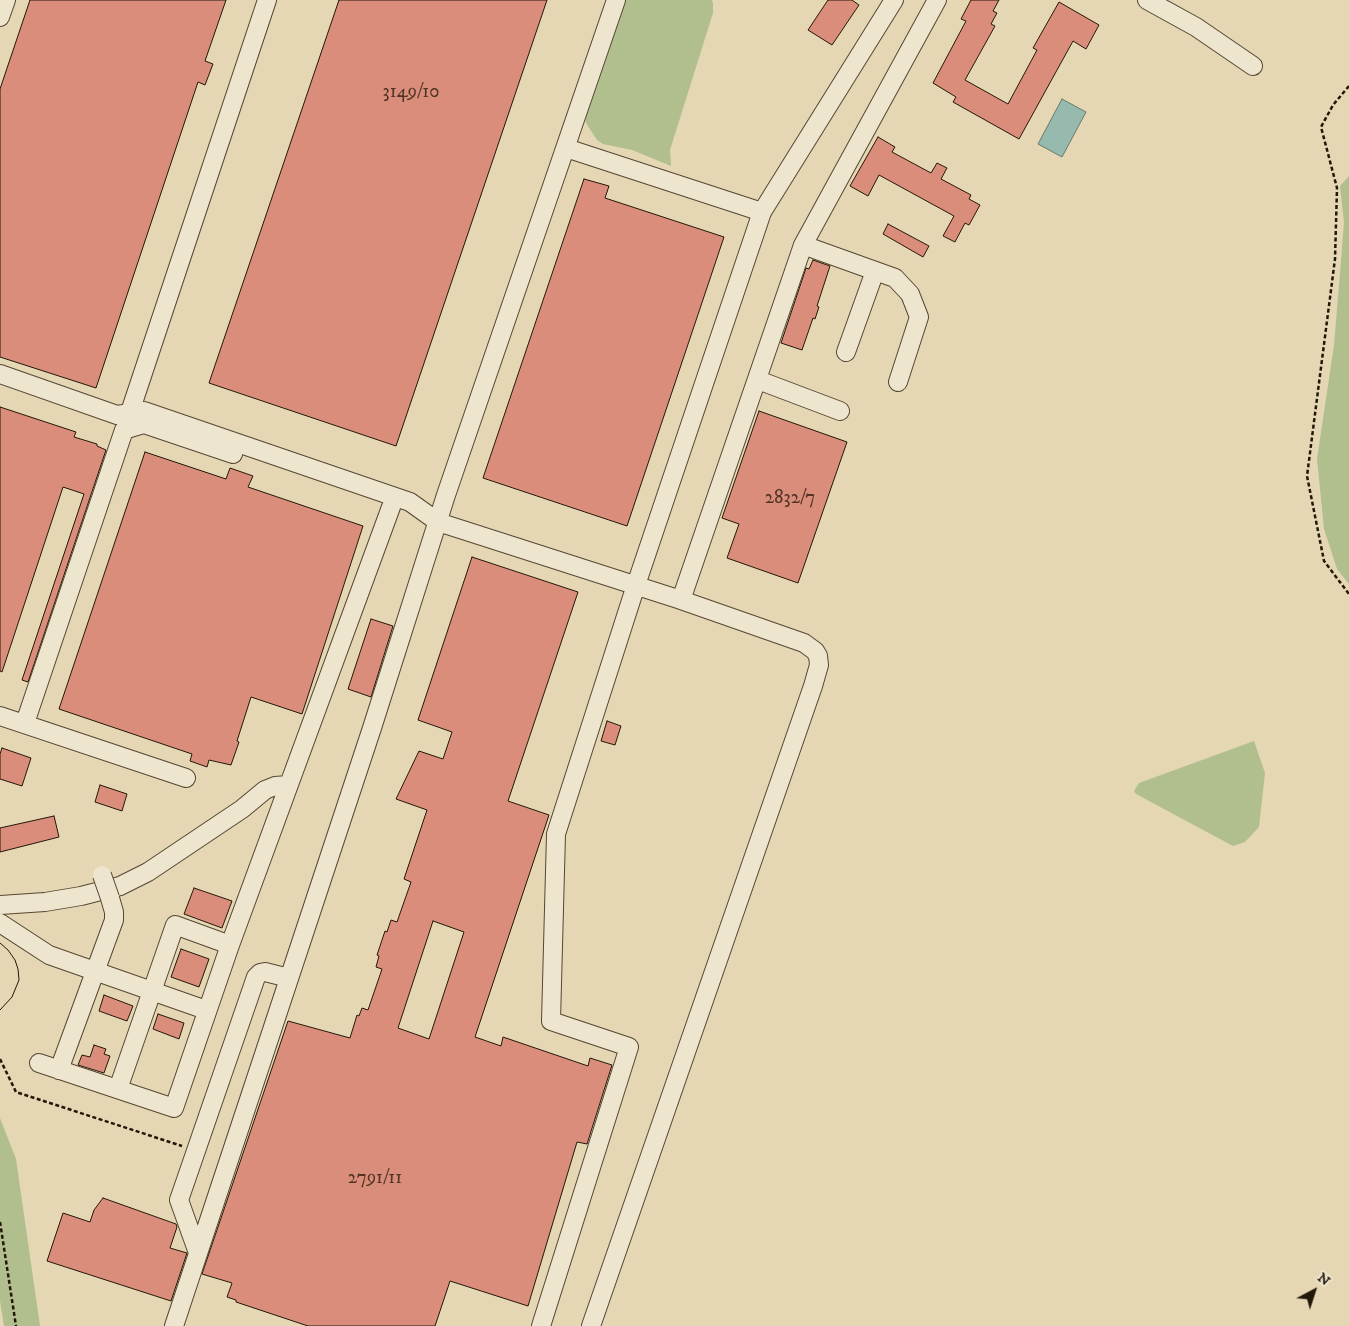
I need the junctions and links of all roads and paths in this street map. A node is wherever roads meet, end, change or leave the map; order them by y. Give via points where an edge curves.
1 (6, 0) edge
2 (267, 0) edge
3 (616, 0) edge
4 (937, 0) edge
5 (1147, 0) edge
6 (888, 2) edge
7 (0, 17) edge
8 (1253, 66) dead end
9 (1349, 86) edge
10 (566, 148) junction
11 (762, 212) junction
12 (803, 245) junction
13 (875, 271) junction
14 (846, 352) dead end
15 (0, 374) edge
16 (758, 380) junction
17 (898, 382) dead end
18 (840, 411) dead end
19 (130, 412) junction
20 (391, 506) junction
21 (438, 522) junction
22 (636, 585) junction
23 (1349, 594) edge
24 (681, 600) junction
25 (0, 716) edge
26 (24, 724) junction
27 (186, 778) dead end
28 (288, 785) junction
29 (102, 875) dead end
30 (0, 904) edge
31 (0, 923) edge
32 (230, 945) junction
33 (95, 972) junction
34 (289, 978) junction
35 (152, 991) junction
36 (206, 1010) junction
37 (0, 1059) edge
38 (39, 1063) dead end
39 (59, 1070) junction
40 (118, 1089) junction
41 (196, 1150) junction
42 (0, 1222) edge
43 (198, 1254) junction
44 (16, 1326) edge
45 (174, 1326) edge
46 (541, 1326) edge
47 (591, 1326) edge

1 - 7 lane
2 - 19 lane
3 - 10 lane
4 - 12 lane
5 - 8 lane via 1196,27
6 - 11 lane
9 - 23 path via 1320,127 1337,188 1335,259 1307,476 1324,561
10 - 11 lane
10 - 21 lane
11 - 22 lane
12 - 13 lane
12 - 16 lane
13 - 14 lane
13 - 17 lane via 895,278 910,294 919,317
15 - 19 lane via 117,415
16 - 18 lane
16 - 24 lane
19 - 21 lane via 144,410 410,502
20 - 21 lane
20 - 26 lane via 144,424 124,430
20 - 28 lane
21 - 22 lane
21 - 34 lane
22 - 24 lane
22 - 46 lane via 556,834 552,1021 629,1047
24 - 47 lane via 804,643 815,651 819,665
25 - 26 lane
26 - 27 lane
28 - 30 lane via 265,790 148,872 120,886 45,902
28 - 32 lane
29 - 33 lane, bridge via 114,920
31 - 33 lane via 49,955
32 - 35 lane via 175,925
32 - 36 lane
33 - 35 lane
33 - 39 lane
34 - 41 lane via 265,972 256,977
34 - 43 lane
35 - 36 lane
35 - 40 lane
36 - 40 lane via 174,1108
37 - 41 path via 16,1092
38 - 39 lane
39 - 40 lane
41 - 43 lane via 179,1200
42 - 44 path
43 - 45 lane

